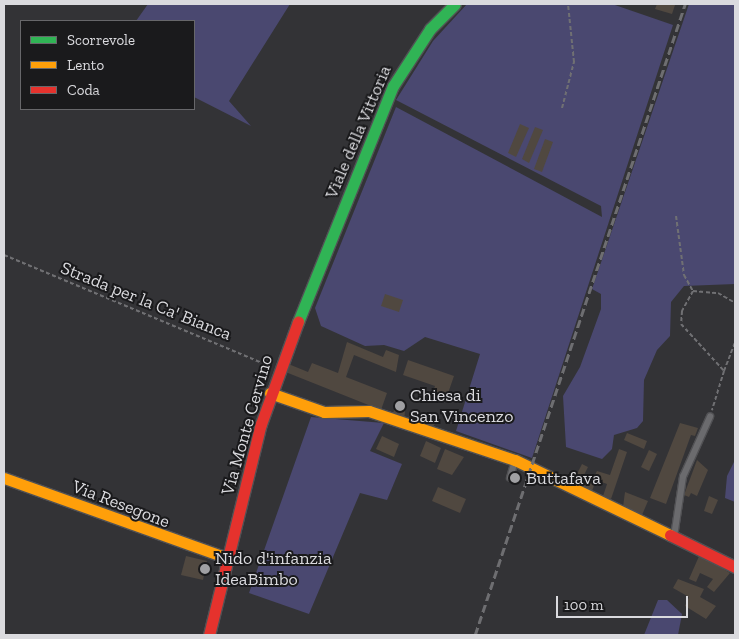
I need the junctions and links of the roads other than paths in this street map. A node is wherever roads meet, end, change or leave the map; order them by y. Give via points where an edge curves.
1 (455, 4) edge
2 (336, 230) joint
3 (270, 393) junction
4 (710, 417) road end
5 (515, 460) junction
6 (4, 478) edge
7 (510, 478) dead end
8 (674, 536) junction
9 (228, 558) junction
10 (735, 567) edge
11 (209, 635) edge

1 - 2 street, Viale della Vittoria via 430,29 393,86
2 - 3 street, Via Monte Cervino
3 - 5 street via 324,412 369,411
3 - 9 street, Via Monte Cervino
4 - 8 lane via 683,477
5 - 7 lane
5 - 8 street
6 - 9 street, Via Resegone
8 - 10 street
9 - 11 street, Via Monte Cervino

